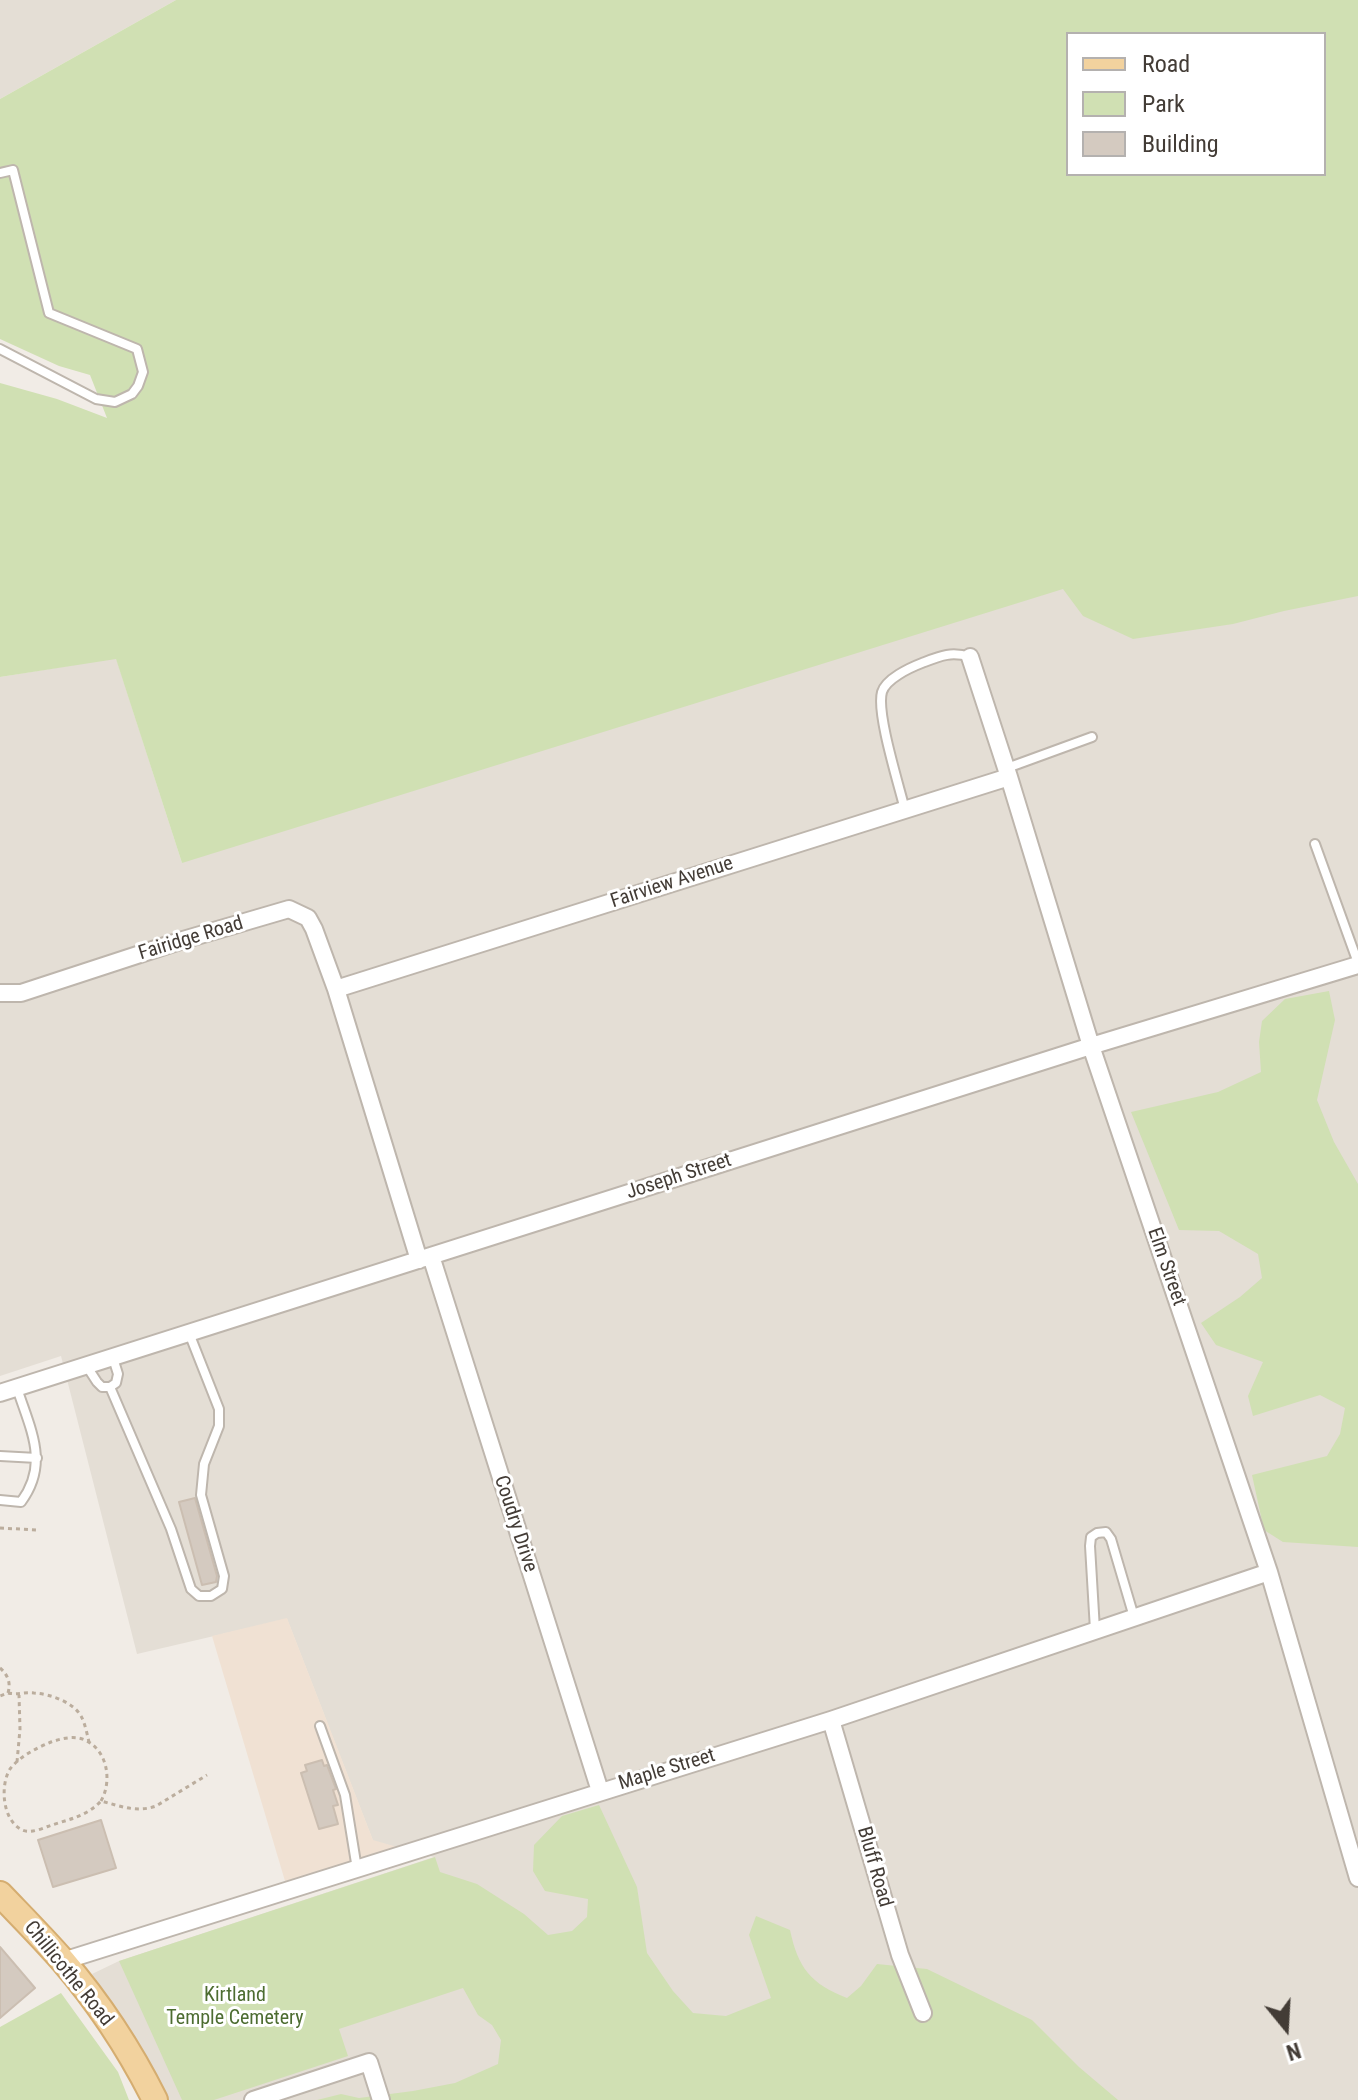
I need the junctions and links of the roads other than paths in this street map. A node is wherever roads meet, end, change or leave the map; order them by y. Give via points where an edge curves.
1 (0, 173) edge
2 (0, 349) edge
3 (970, 657) joint
4 (1092, 737) dead end
5 (1007, 772) junction
6 (905, 810) junction
7 (1315, 844) dead end
8 (1358, 964) edge
9 (336, 989) junction
10 (0, 993) edge
11 (1091, 1046) junction
12 (425, 1258) junction
13 (189, 1333) junction
14 (113, 1357) junction
15 (86, 1365) junction
16 (110, 1387) junction
17 (17, 1388) junction
18 (0, 1393) edge
19 (0, 1456) edge
20 (37, 1458) junction
21 (0, 1500) edge
22 (1269, 1572) junction
23 (1134, 1617) junction
24 (1095, 1630) junction
25 (831, 1720) junction
26 (320, 1726) dead end
27 (600, 1791) junction
28 (357, 1869) junction
29 (1358, 1878) edge
30 (0, 1894) edge
31 (63, 1961) junction
32 (923, 2013) dead end
33 (155, 2100) edge
34 (253, 2100) edge
35 (381, 2100) edge

1 - 2 lane via 13,170 49,313 137,349 143,372 132,394 115,402 96,399
3 - 5 street, Elm Street
3 - 6 lane via 944,655 917,665 883,690 883,718
4 - 5 lane
5 - 6 street, Fairview Avenue
5 - 11 street, Elm Street
6 - 9 street, Fairview Avenue
7 - 8 lane
8 - 11 street, Joseph Street
9 - 10 street, Fairidge Road via 308,918 289,909 21,993
9 - 12 street, Coudry Drive
11 - 12 street, Joseph Street
11 - 22 street, Elm Street
12 - 13 street, Joseph Street
12 - 27 street, Coudry Drive
13 - 14 street, Joseph Street
13 - 16 lane via 219,1409 201,1495 224,1576 222,1589 211,1596 191,1589
14 - 15 street, Joseph Street
14 - 16 lane via 118,1374
15 - 16 lane via 102,1387
15 - 17 street, Joseph Street
17 - 18 street, Joseph Street
17 - 20 lane
19 - 20 lane
20 - 21 lane via 21,1502
22 - 23 street, Maple Street
22 - 29 street, Elm Street
23 - 24 street, Maple Street
23 - 24 lane via 1111,1539 1106,1532 1097,1533 1090,1546
24 - 25 street, Maple Street
25 - 27 street, Maple Street
25 - 32 street, Bluff Road via 900,1955
26 - 28 lane via 345,1795
27 - 28 street, Maple Street
28 - 31 street, Maple Street
30 - 31 main road, Chillicothe Road
31 - 33 main road, Chillicothe Road via 125,2046
34 - 35 street via 369,2062

